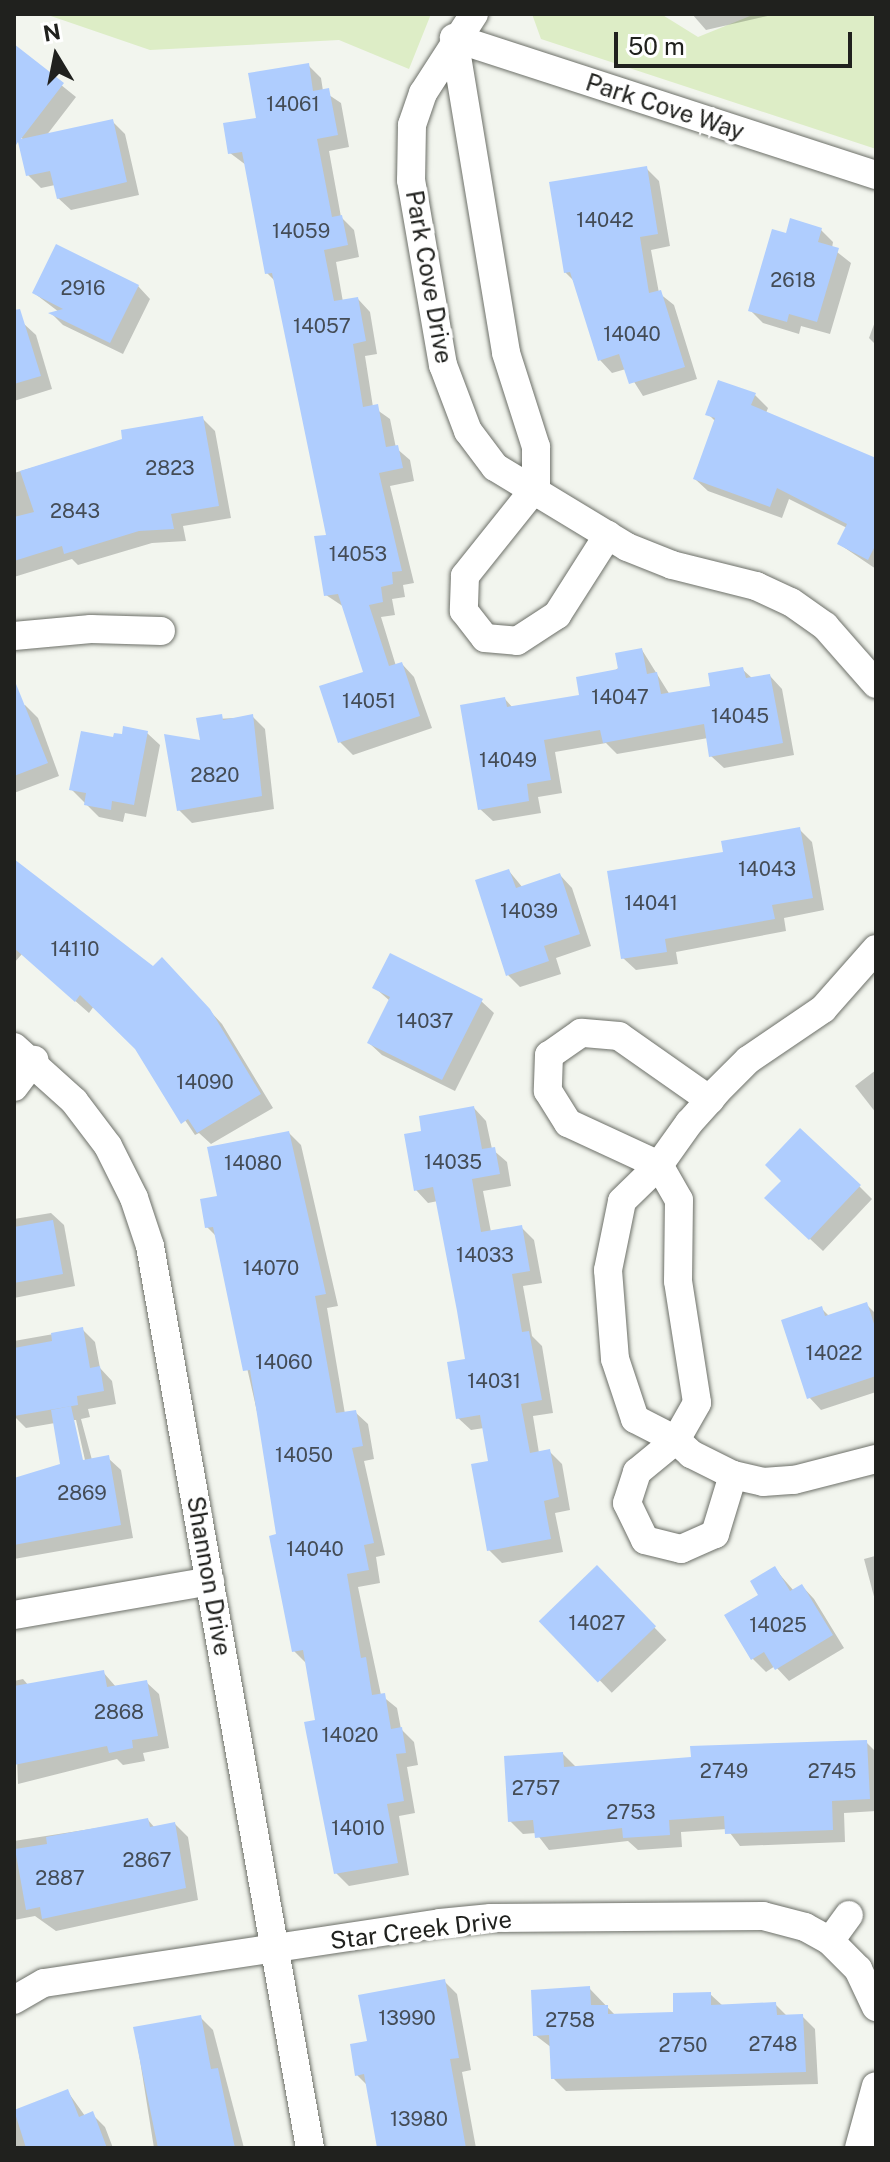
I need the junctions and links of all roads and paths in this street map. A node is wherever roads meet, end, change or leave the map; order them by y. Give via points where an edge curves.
1 (474, 14) edge
2 (454, 38) junction
3 (876, 175) edge
4 (536, 487) junction
5 (608, 535) junction
6 (161, 631) dead end
7 (14, 636) edge
8 (876, 684) edge
9 (876, 949) edge
10 (24, 1054) edge
11 (14, 1087) edge
12 (710, 1100) junction
13 (659, 1165) junction
14 (676, 1440) junction
15 (876, 1459) edge
16 (733, 1475) junction
17 (210, 1581) junction
18 (14, 1615) edge
19 (849, 1915) dead end
20 (830, 1941) junction
21 (275, 1948) junction
22 (14, 2000) edge
23 (876, 2007) edge
24 (876, 2086) edge
25 (310, 2148) edge
26 (859, 2148) edge

1 - 2 street, Park Cove Drive
2 - 3 street, Park Cove Way
2 - 4 street via 506,353 536,447
2 - 4 street, Park Cove Drive via 423,93 412,125 411,180 440,350 468,431 495,467
4 - 5 street, Park Cove Drive
4 - 5 street via 465,576 464,611 485,638 517,641 557,615
5 - 8 street, Park Cove Drive via 672,565 756,586 791,602 825,626
6 - 7 street via 91,629
9 - 12 street via 823,1009 748,1060
10 - 11 street
10 - 17 street, Shannon Drive via 74,1101 108,1146 134,1198 150,1246
12 - 13 street
12 - 13 street via 619,1036 581,1033 549,1055 548,1091 568,1123
13 - 14 street via 679,1200 678,1281 697,1403
13 - 14 street via 622,1201 608,1270 615,1359 635,1419
14 - 16 street
14 - 16 street via 637,1472 627,1503 645,1540 681,1549 715,1534
15 - 16 street via 794,1480 763,1482
17 - 18 street
17 - 21 street, Shannon Drive
19 - 20 street
20 - 21 street, Star Creek Drive via 805,1927 763,1916 491,1918
20 - 23 street, Star Creek Drive via 858,1969
21 - 22 street, Star Creek Drive via 44,1983
21 - 25 street, Shannon Drive
24 - 26 street

